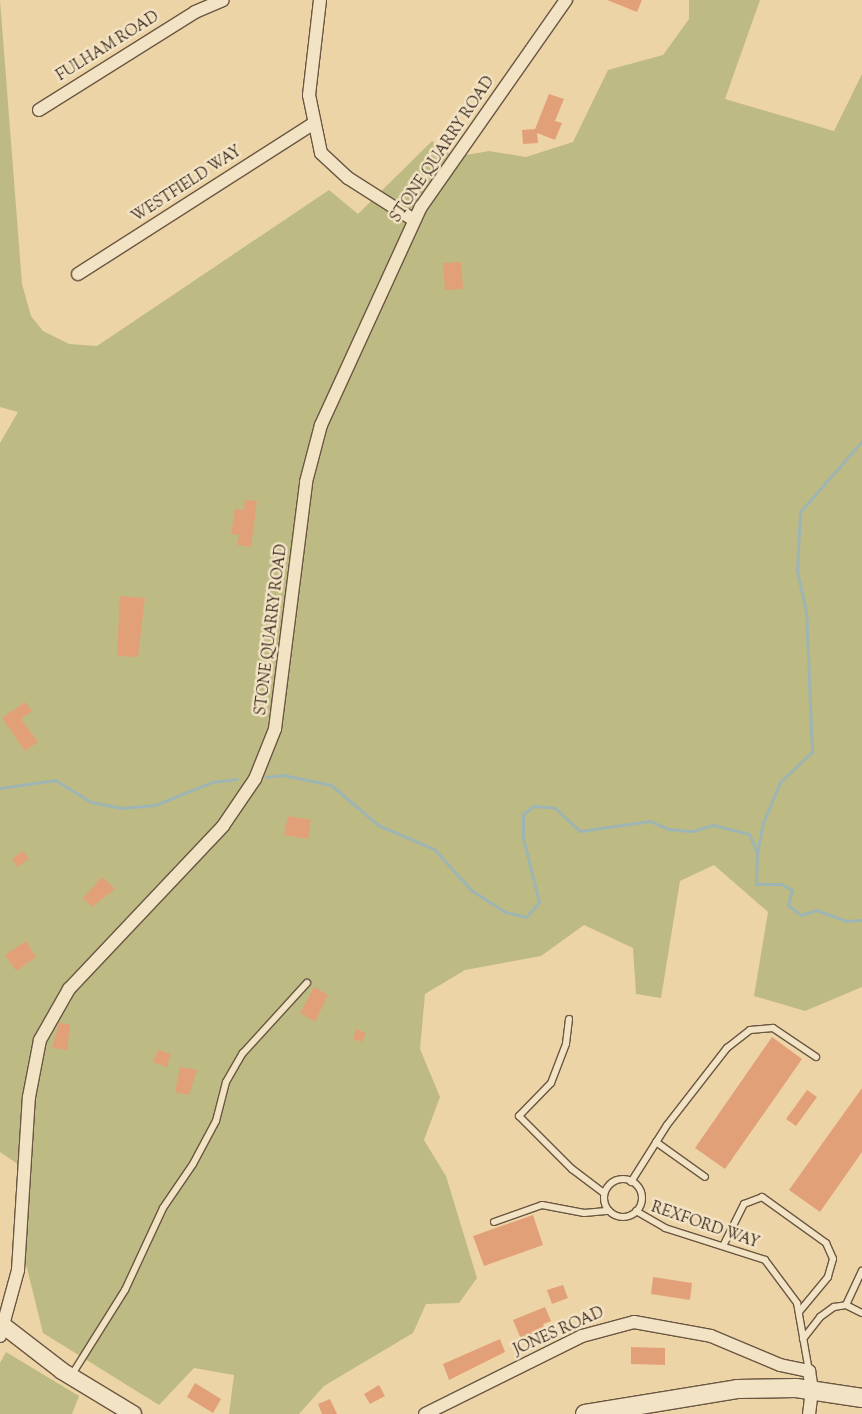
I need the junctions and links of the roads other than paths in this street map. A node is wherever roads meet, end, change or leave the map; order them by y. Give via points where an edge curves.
1 (223, 0) edge
2 (320, 0) edge
3 (566, 0) edge
4 (39, 110) dead end
5 (313, 124) junction
6 (414, 220) junction
7 (78, 274) dead end
8 (307, 983) dead end
9 (569, 1019) dead end
10 (816, 1057) dead end
11 (656, 1142) junction
12 (705, 1177) dead end
13 (631, 1182) junction
14 (604, 1193) junction
15 (609, 1211) junction
16 (636, 1211) junction
17 (494, 1222) dead end
18 (724, 1244) junction
19 (862, 1270) edge
20 (846, 1305) junction
21 (799, 1312) junction
22 (862, 1313) edge
23 (1, 1329) edge
24 (803, 1339) junction
25 (809, 1371) junction
26 (70, 1377) junction
27 (812, 1390) junction
28 (862, 1398) edge
29 (134, 1414) edge
30 (424, 1414) edge
31 (585, 1414) edge
32 (809, 1414) edge

1 - 4 street, FULHAM ROAD via 195,12
2 - 5 street via 310,66
3 - 6 street, STONE QUARRY ROAD
5 - 6 street via 321,153 332,165
5 - 7 street, WESTFIELD WAY
6 - 23 street, STONE QUARRY ROAD via 313,446 286,668 275,729 255,779 223,826 69,989 40,1040 29,1097 18,1270
8 - 26 lane via 234,1068 216,1121 193,1164 163,1208 125,1290
9 - 14 lane via 563,1057 551,1083 520,1116 572,1169
10 - 11 lane via 773,1028 750,1030 727,1048
11 - 12 lane
11 - 13 lane
13 - 14 lane via 618,1179
13 - 16 lane, REXFORD WAY via 641,1193
14 - 15 lane
15 - 16 lane, REXFORD WAY via 627,1216
15 - 17 lane, REXFORD WAY via 584,1213 542,1205
16 - 18 lane, REXFORD WAY via 665,1228
18 - 21 lane, REXFORD WAY via 765,1260 797,1302
18 - 21 lane via 744,1204 762,1197 826,1243 833,1259 828,1277
19 - 20 lane
20 - 22 lane
20 - 24 lane via 820,1317
21 - 24 lane, REXFORD WAY
23 - 26 street
24 - 25 lane, REXFORD WAY
25 - 27 street
25 - 30 street, JONES ROAD via 780,1365 711,1336 634,1322 582,1336
26 - 29 street
27 - 28 main road
27 - 31 main road via 719,1391
27 - 32 street

